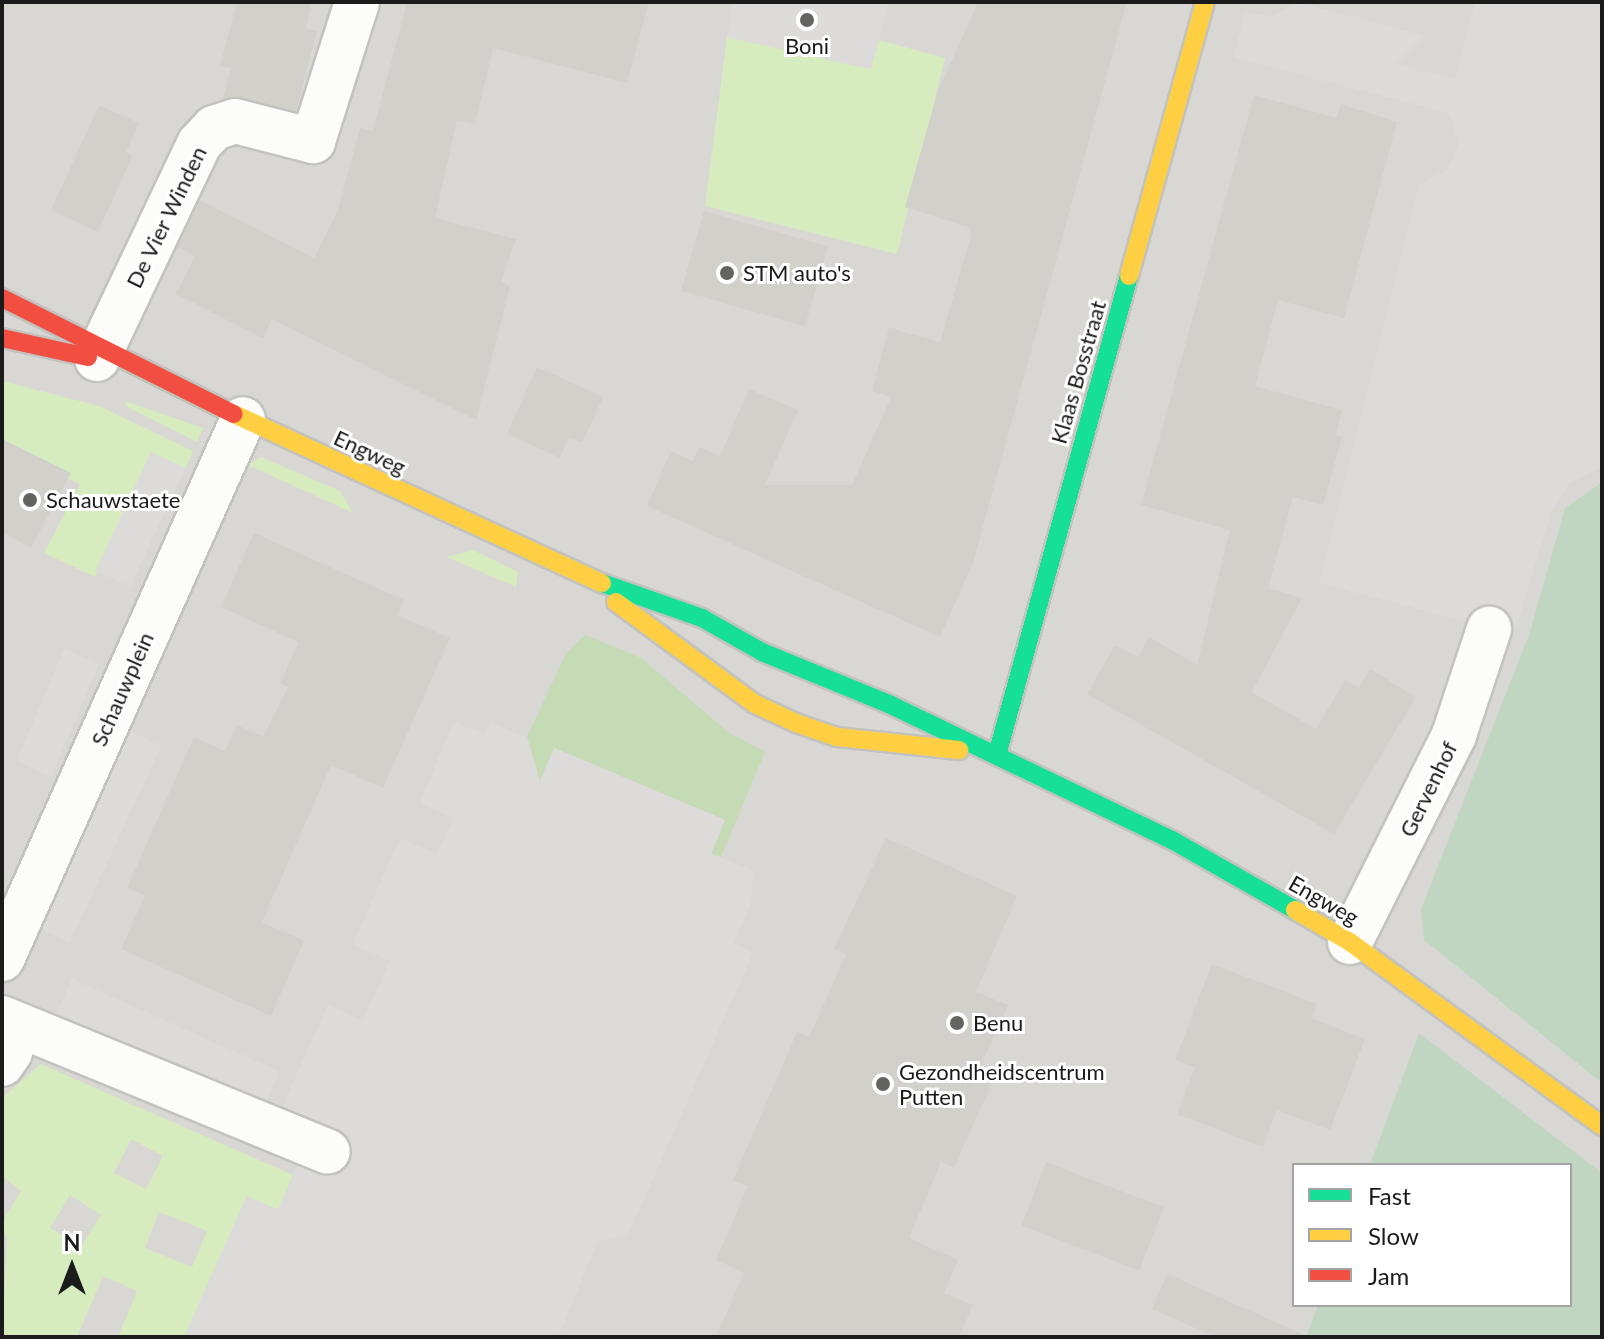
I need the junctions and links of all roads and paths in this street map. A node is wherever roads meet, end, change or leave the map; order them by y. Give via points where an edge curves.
1 (357, 2) edge
2 (1205, 2) edge
3 (2, 298) edge
4 (2, 338) edge
5 (100, 354) junction
6 (243, 419) junction
7 (577, 574) junction
8 (1489, 629) dead end
9 (997, 755) junction
10 (1350, 942) junction
11 (2, 959) edge
12 (5, 1035) edge
13 (1602, 1126) edge
14 (328, 1152) dead end

1 - 5 street, De Vier Winden via 313,141 235,121 214,128 199,144
2 - 9 street, Klaas Bosstraat
3 - 5 street, Engweg
4 - 5 street, Engweg
5 - 6 street, Engweg via 145,369
6 - 7 street, Engweg
6 - 11 street, Schauwplein
7 - 9 street, Engweg via 702,618 762,652
7 - 9 street, Engweg via 755,704 796,723 837,737
8 - 10 street, Gervenhof via 1454,735
9 - 10 street, Engweg via 1172,840
10 - 13 street, Engweg
12 - 14 street

